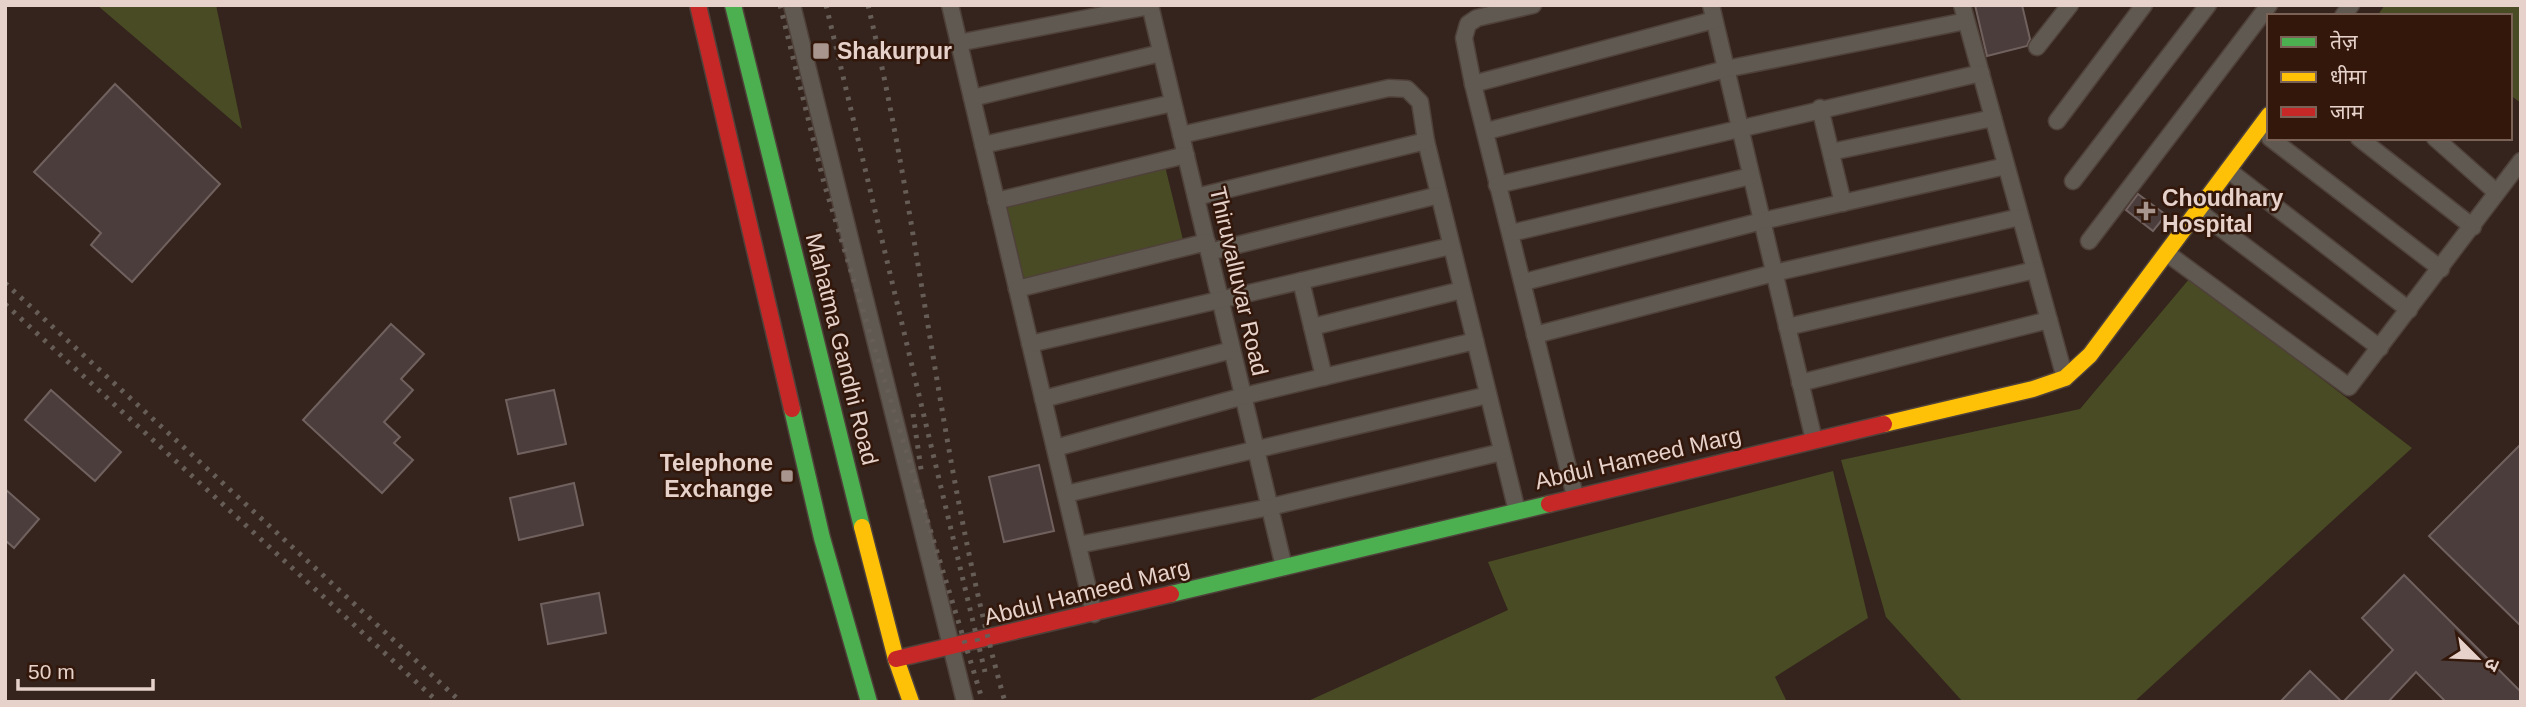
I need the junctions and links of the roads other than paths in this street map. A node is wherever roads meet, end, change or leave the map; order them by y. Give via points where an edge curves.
1 (698, 5) edge
2 (733, 5) edge
3 (792, 5) edge
4 (950, 5) edge
5 (1533, 5) edge
6 (2070, 5) edge
7 (2144, 5) edge
8 (2208, 5) edge
9 (2269, 5) edge
10 (1150, 6) edge
11 (1713, 9) edge
12 (1964, 13) edge
13 (958, 43) junction
14 (2037, 47) dead end
15 (1161, 53) junction
16 (1726, 69) junction
17 (1981, 73) junction
18 (1472, 84) junction
19 (971, 98) junction
20 (1173, 103) junction
21 (1820, 108) junction
22 (1993, 118) junction
23 (2057, 121) dead end
24 (1740, 127) junction
25 (1487, 131) junction
26 (1181, 135) junction
27 (2265, 135) edge
28 (2272, 140) edge
29 (2362, 140) edge
30 (2437, 140) edge
31 (1426, 141) junction
32 (983, 145) junction
33 (1831, 152) junction
34 (1186, 155) junction
35 (2521, 161) edge
36 (2006, 166) junction
37 (2228, 170) junction
38 (1751, 176) junction
39 (2073, 181) dead end
40 (1497, 185) junction
41 (2497, 192) junction
42 (1439, 195) junction
43 (1196, 197) junction
44 (996, 201) junction
45 (1843, 203) junction
46 (2198, 211) junction
47 (2020, 217) junction
48 (1762, 221) junction
49 (2473, 227) junction
50 (1511, 233) junction
51 (2089, 241) dead end
52 (1451, 246) junction
53 (1208, 247) junction
54 (2168, 254) junction
55 (2441, 268) junction
56 (2035, 270) junction
57 (1774, 273) junction
58 (1301, 282) junction
59 (1524, 282) junction
60 (1017, 289) junction
61 (1462, 290) junction
62 (1220, 301) junction
63 (2409, 310) junction
64 (2049, 320) junction
65 (1312, 327) junction
66 (1787, 327) junction
67 (1535, 335) junction
68 (1475, 341) junction
69 (1030, 344) junction
70 (2380, 348) junction
71 (1232, 350) junction
72 (1324, 377) junction
73 (2065, 378) junction
74 (1800, 383) junction
75 (1488, 395) junction
76 (1244, 397) junction
77 (1043, 399) junction
78 (1814, 440) junction
79 (1055, 448) junction
80 (1256, 450) junction
81 (1502, 452) junction
82 (1066, 494) junction
83 (1575, 496) junction
84 (1270, 507) junction
85 (1517, 510) junction
86 (1078, 545) junction
87 (1284, 567) junction
88 (1094, 614) junction
89 (951, 649) junction
90 (897, 660) junction
91 (869, 702) edge
92 (911, 702) edge
93 (965, 702) edge

1 - 91 street via 822,538
2 - 90 street, Mahatma Gandhi Road
3 - 89 street
4 - 13 street
5 - 18 street via 1468,24 1465,52
6 - 14 street
7 - 23 street
8 - 39 street
9 - 51 street
10 - 13 street
10 - 15 street, Thiruvalluvar Road
11 - 16 street
11 - 18 street
12 - 16 street
12 - 17 street
13 - 19 street
15 - 19 street
15 - 20 street, Thiruvalluvar Road
16 - 24 street
16 - 25 street
17 - 21 street
17 - 22 street
18 - 25 street
19 - 32 street
20 - 26 street, Thiruvalluvar Road
20 - 32 street
21 - 24 street
21 - 33 street
22 - 33 street
22 - 36 street
24 - 38 street
24 - 40 street
25 - 40 street
26 - 31 street via 1389,88 1407,89 1420,102
26 - 34 street, Thiruvalluvar Road
27 - 37 street, Abdul Hameed Marg
28 - 55 street
29 - 49 street
30 - 41 street
31 - 42 street
31 - 43 street
32 - 44 street
33 - 45 street
34 - 43 street, Thiruvalluvar Road
34 - 44 street
35 - 41 street
36 - 45 street
36 - 47 street
37 - 46 street, Abdul Hameed Marg
37 - 63 street
38 - 48 street
38 - 50 street
40 - 50 street
41 - 49 street
42 - 52 street
42 - 53 street
43 - 53 street, Thiruvalluvar Road
44 - 60 street
45 - 48 street
46 - 54 street, Abdul Hameed Marg
46 - 70 street
47 - 56 street
47 - 57 street
48 - 57 street
48 - 59 street
49 - 55 street
50 - 59 street
52 - 58 street
52 - 61 street
53 - 60 street
53 - 62 street, Thiruvalluvar Road
54 - 70 street via 2347,386
54 - 73 street, Abdul Hameed Marg via 2090,355
55 - 63 street
56 - 64 street
56 - 66 street
57 - 66 street
57 - 67 street
58 - 62 street
58 - 65 street
59 - 67 street
60 - 69 street
61 - 65 street
61 - 68 street
62 - 69 street
62 - 71 street, Thiruvalluvar Road
63 - 70 street
64 - 73 street
64 - 74 street
65 - 72 street
66 - 74 street
67 - 83 street
68 - 72 street
68 - 75 street
69 - 77 street
71 - 76 street, Thiruvalluvar Road
71 - 77 street
72 - 76 street
73 - 78 street, Abdul Hameed Marg
74 - 78 street
75 - 80 street
75 - 81 street
76 - 79 street
76 - 80 street, Thiruvalluvar Road
77 - 79 street
78 - 83 street, Abdul Hameed Marg
79 - 82 street
80 - 82 street
80 - 84 street, Thiruvalluvar Road
81 - 84 street
81 - 85 street
82 - 86 street
83 - 85 street, Abdul Hameed Marg
84 - 86 street
84 - 87 street, Thiruvalluvar Road
85 - 87 street, Abdul Hameed Marg
86 - 88 street
87 - 88 street, Abdul Hameed Marg
88 - 89 street, Abdul Hameed Marg
89 - 90 street, Abdul Hameed Marg
89 - 93 street
90 - 92 street, Mahatma Gandhi Road

